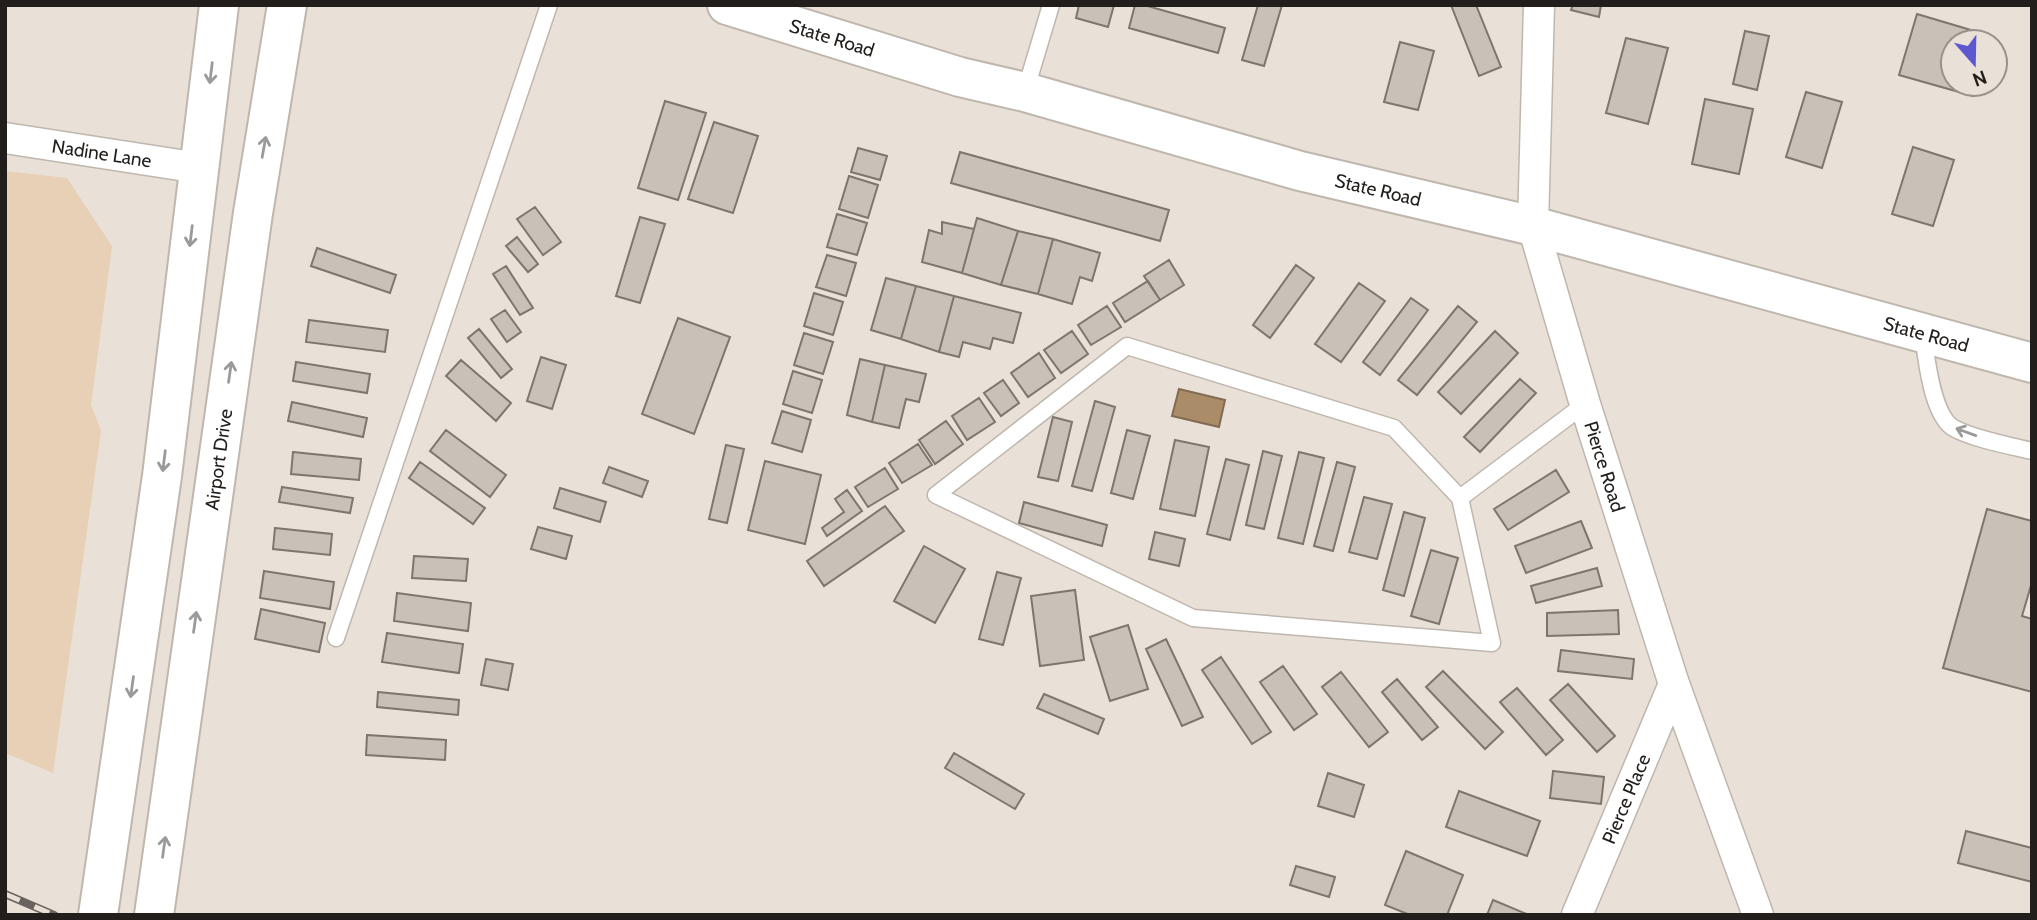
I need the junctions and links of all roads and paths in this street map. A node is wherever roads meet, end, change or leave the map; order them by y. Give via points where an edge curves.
1 (219, 5) edge
2 (288, 5) edge
3 (549, 5) edge
4 (727, 5) edge
5 (1051, 5) edge
6 (1539, 5) edge
7 (1025, 92) junction
8 (5, 138) edge
9 (199, 168) junction
10 (1533, 226) junction
11 (1923, 333) junction
12 (2032, 363) edge
13 (1585, 404) junction
14 (2032, 451) edge
15 (1460, 498) junction
16 (336, 638) dead end
17 (1674, 684) junction
18 (98, 915) edge
19 (154, 915) edge
20 (1577, 915) edge
21 (1758, 915) edge

1 -> 9 main road
19 -> 2 main road, Airport Drive via 253,213
3 - 16 lane
4 - 7 main road, State Road via 960,77
5 - 7 lane
6 - 10 street, Pierce Road
7 - 10 main road, State Road via 1300,172
8 - 9 street, Nadine Lane
9 -> 18 main road via 162,476
10 - 11 main road, State Road
10 - 13 street, Pierce Road
11 - 12 main road, State Road
14 -> 11 lane via 1950,426 1930,387
13 - 15 lane
13 - 17 street, Pierce Road
15 - 15 lane via 1492,643 1193,618 936,495 1127,346 1394,428
17 - 20 street, Pierce Place
17 - 21 street, Pierce Road

